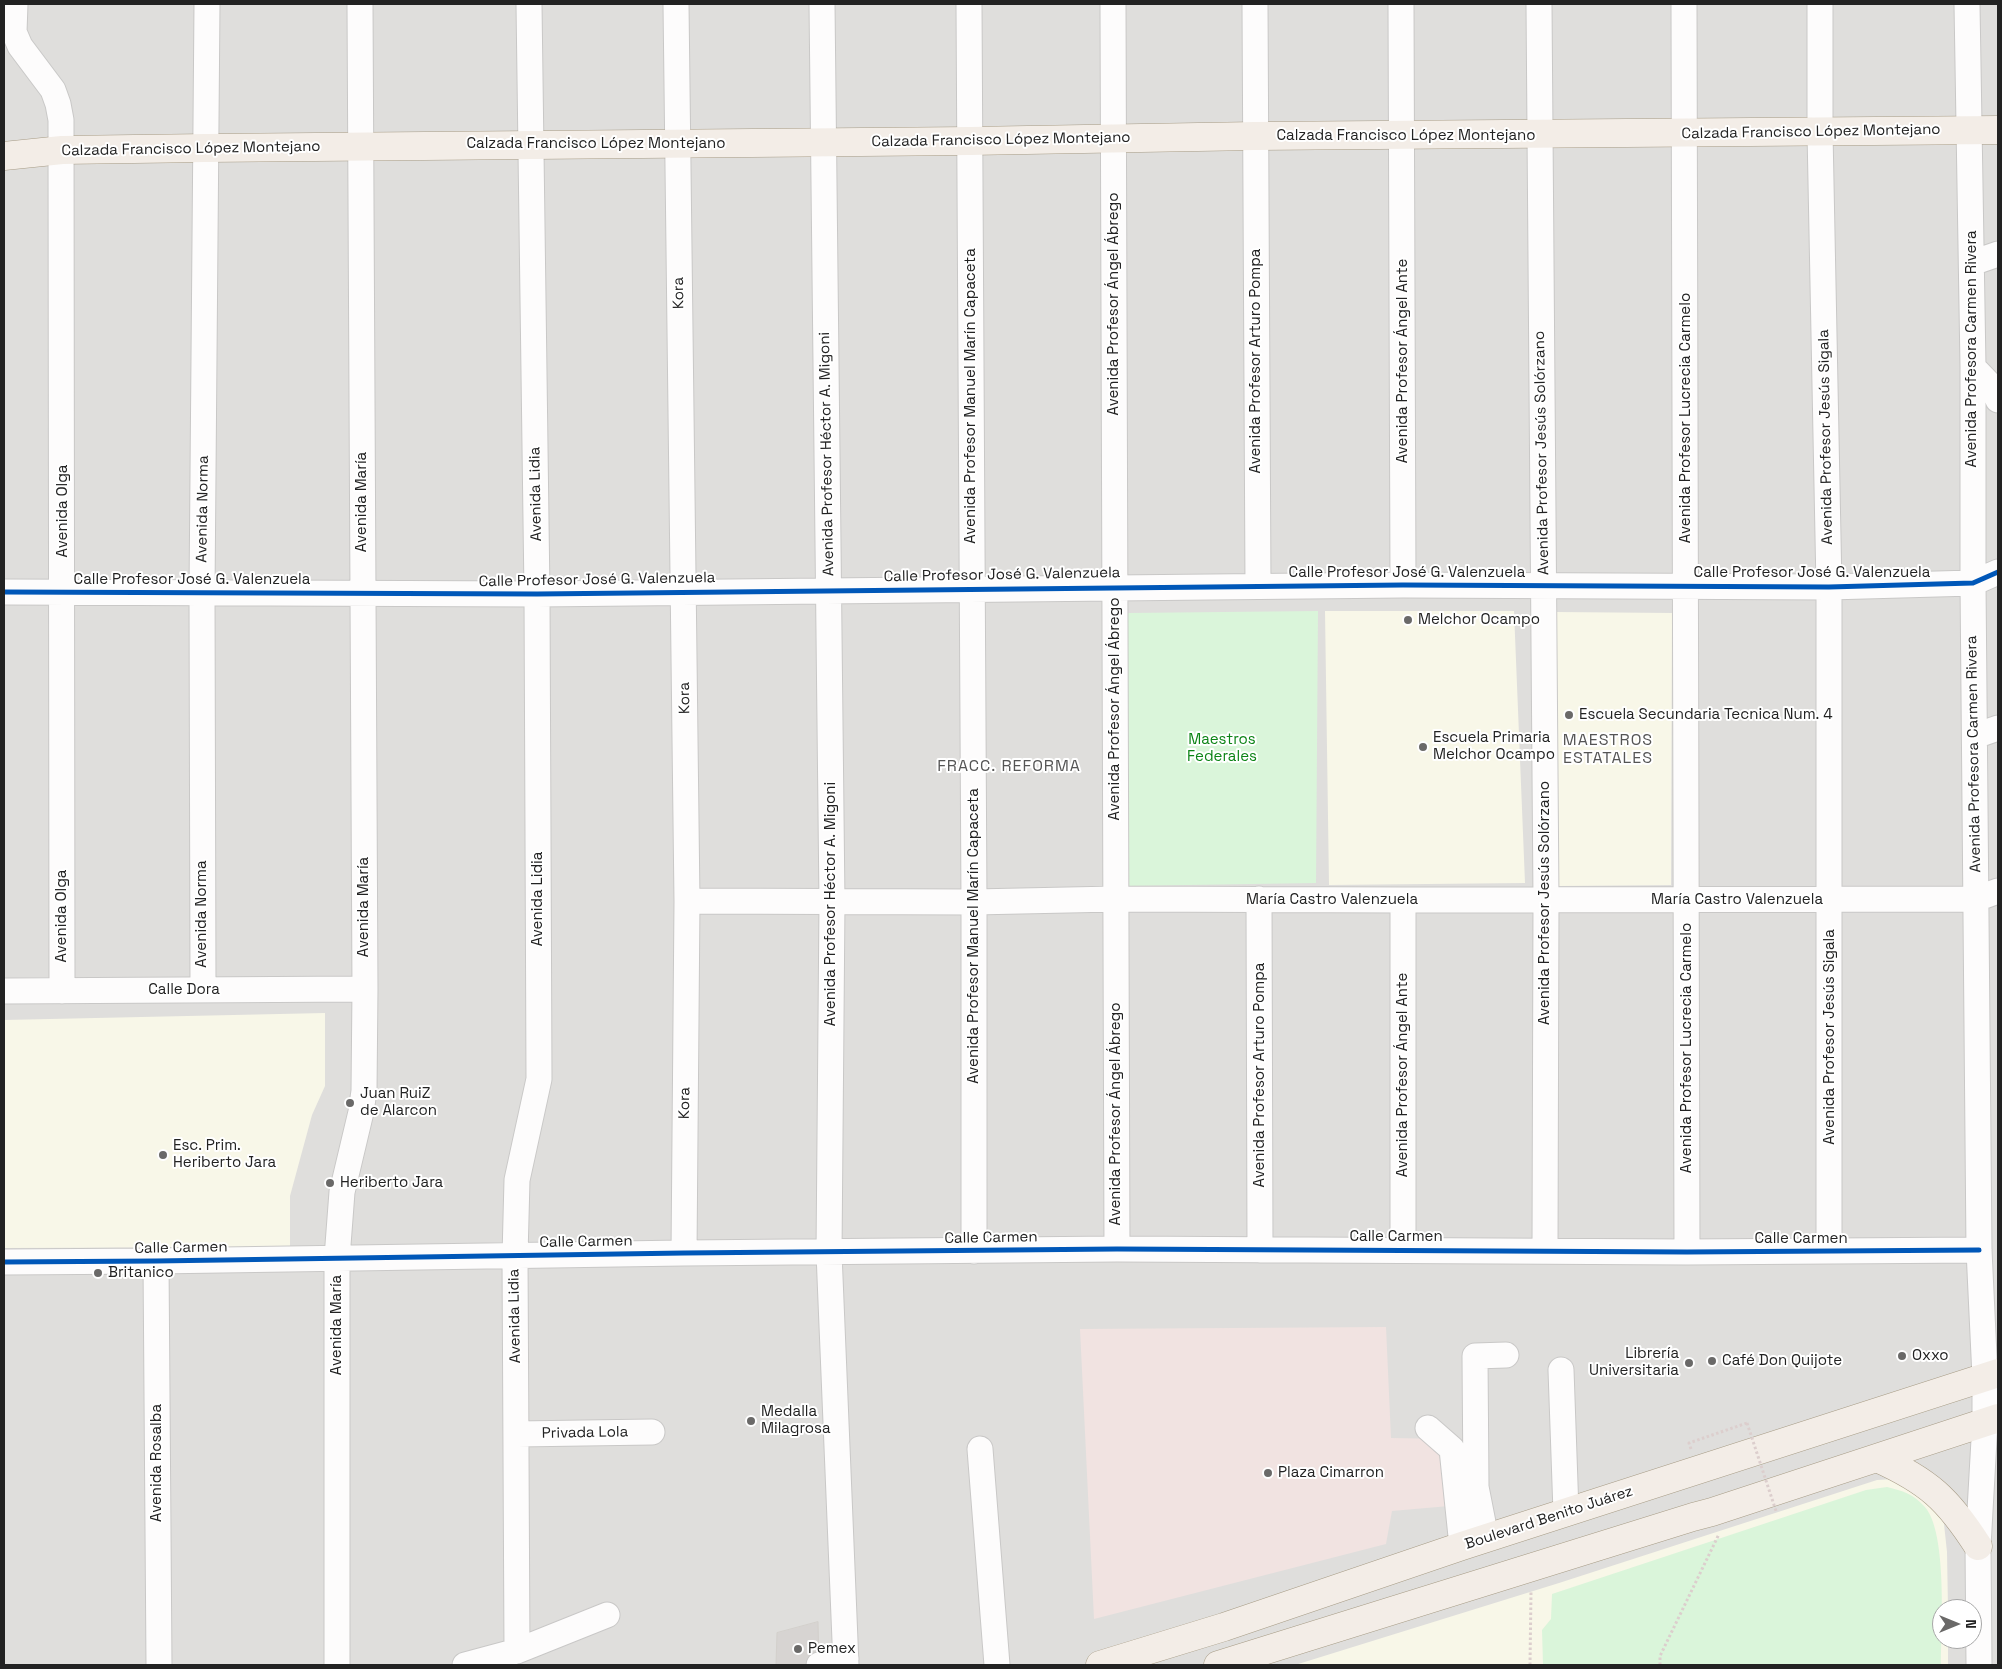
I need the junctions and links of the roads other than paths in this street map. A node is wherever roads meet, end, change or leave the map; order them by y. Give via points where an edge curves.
1 (206, 4) edge
2 (360, 4) edge
3 (529, 4) edge
4 (676, 4) edge
5 (822, 4) edge
6 (969, 4) edge
7 (1113, 4) edge
8 (1255, 4) edge
9 (1401, 4) edge
10 (1539, 4) edge
11 (1684, 4) edge
12 (1820, 4) edge
13 (1967, 4) edge
14 (11, 12) edge
15 (1998, 130) edge
16 (1969, 131) junction
17 (1820, 132) junction
18 (1684, 134) junction
19 (1539, 135) junction
20 (1255, 136) junction
21 (1402, 136) junction
22 (1113, 139) junction
23 (970, 141) junction
24 (824, 142) junction
25 (530, 144) junction
26 (677, 144) junction
27 (362, 147) junction
28 (206, 148) junction
29 (62, 150) junction
30 (4, 156) edge
31 (1998, 254) edge
32 (1972, 262) junction
33 (1974, 367) junction
34 (1998, 400) edge
35 (1998, 572) edge
36 (1972, 583) junction
37 (1403, 585) junction
38 (1544, 585) junction
39 (1258, 586) junction
40 (1686, 586) junction
41 (1116, 587) junction
42 (1829, 587) junction
43 (972, 588) junction
44 (829, 590) junction
45 (4, 592) edge
46 (63, 592) junction
47 (202, 592) junction
48 (683, 592) junction
49 (362, 593) junction
50 (537, 594) junction
51 (1998, 728) edge
52 (1975, 736) junction
53 (1987, 895) edge
54 (1115, 899) junction
55 (1259, 899) junction
56 (1546, 899) junction
57 (1403, 900) junction
58 (1687, 900) junction
59 (1830, 900) junction
60 (687, 901) junction
61 (832, 902) junction
62 (974, 902) junction
63 (365, 989) junction
64 (203, 990) junction
65 (4, 991) edge
66 (62, 991) junction
67 (1988, 1044) edge
68 (1989, 1203) edge
69 (1117, 1250) junction
70 (1260, 1250) junction
71 (1403, 1250) junction
72 (1979, 1250) junction
73 (974, 1251) junction
74 (1545, 1251) junction
75 (1830, 1251) junction
76 (1687, 1252) junction
77 (684, 1253) junction
78 (829, 1253) junction
79 (515, 1256) junction
80 (338, 1258) junction
81 (156, 1261) junction
82 (4, 1262) edge
83 (1506, 1355) dead end
84 (1561, 1370) dead end
85 (1991, 1375) edge
86 (1991, 1420) edge
87 (1428, 1428) dead end
88 (652, 1432) dead end
89 (517, 1434) junction
90 (980, 1449) dead end
91 (1877, 1458) junction
92 (1566, 1512) junction
93 (1474, 1542) junction
94 (1978, 1546) junction
95 (607, 1615) dead end
96 (517, 1651) junction
97 (846, 1662) edge
98 (159, 1665) edge
99 (337, 1665) edge
100 (466, 1665) edge
101 (819, 1665) edge
102 (997, 1665) edge
103 (1100, 1665) edge
104 (1218, 1665) edge
105 (1979, 1665) edge

1 - 28 street, Avenida Norma
2 - 27 street, Avenida María
3 - 25 street, Avenida Lidia
4 - 26 street, Kora
5 - 24 street, Avenida Profesor Héctor A. Migoni
6 - 23 street, Avenida Profesor Manuel Marín Capaceta
7 - 22 street, Avenida Profesor Ángel Ábrego
8 - 20 street, Avenida Profesor Arturo Pompa
9 - 21 street, Avenida Profesor Ángel Ante
10 - 19 street, Avenida Profesor Jesús Solórzano
11 - 18 street, Avenida Profesor Lucrecia Carmelo
12 - 17 street, Avenida Profesor Jesús Sigala
13 - 16 street, Avenida Profesora Carmen Rivera
14 - 29 street, Avenida Olga via 20,46 53,90 61,120
15 - 16 main road, Calzada Francisco López Montejano
16 - 17 main road, Calzada Francisco López Montejano
16 - 32 street, Avenida Profesora Carmen Rivera
17 - 18 main road, Calzada Francisco López Montejano
17 - 42 street, Avenida Profesor Jesús Sigala
18 - 19 main road, Calzada Francisco López Montejano
18 - 40 street, Avenida Profesor Lucrecia Carmelo
19 - 21 main road, Calzada Francisco López Montejano
19 - 38 street, Avenida Profesor Jesús Solórzano
20 - 21 main road, Calzada Francisco López Montejano
20 - 22 main road, Calzada Francisco López Montejano
20 - 39 street, Avenida Profesor Arturo Pompa
21 - 37 street, Avenida Profesor Ángel Ante
22 - 23 main road, Calzada Francisco López Montejano
22 - 41 street, Avenida Profesor Ángel Ábrego
23 - 24 main road, Calzada Francisco López Montejano
23 - 43 street, Avenida Profesor Manuel Marín Capaceta
24 - 26 main road, Calzada Francisco López Montejano
24 - 44 street, Avenida Profesor Héctor A. Migoni
25 - 26 main road, Calzada Francisco López Montejano
25 - 27 main road, Calzada Francisco López Montejano
25 - 50 street, Avenida Lidia
26 - 48 street, Kora
27 - 28 main road, Calzada Francisco López Montejano
27 - 49 street, Avenida María
28 - 29 main road, Calzada Francisco López Montejano
28 - 47 street, Avenida Norma
29 - 30 main road, Calzada Francisco López Montejano
29 - 46 street, Avenida Olga
31 - 32 street
32 - 33 street, Avenida Profesora Carmen Rivera
33 - 34 street via 1993,388
33 - 36 street, Avenida Profesora Carmen Rivera
35 - 36 street, Calle Profesor José G. Valenzuela
36 - 42 street, Calle Profesor José G. Valenzuela
36 - 52 street, Avenida Profesora Carmen Rivera
37 - 38 street, Calle Profesor José G. Valenzuela
37 - 39 street, Calle Profesor José G. Valenzuela
38 - 40 street, Calle Profesor José G. Valenzuela
38 - 56 street, Avenida Profesor Jesús Solórzano
39 - 41 street, Calle Profesor José G. Valenzuela
40 - 42 street, Calle Profesor José G. Valenzuela
40 - 58 street, Avenida Profesor Lucrecia Carmelo
41 - 43 street, Calle Profesor José G. Valenzuela
41 - 54 street, Avenida Profesor Ángel Ábrego
42 - 59 street, Avenida Profesor Jesús Sigala
43 - 44 street, Calle Profesor José G. Valenzuela
43 - 62 street, Avenida Profesor Manuel Marín Capaceta
44 - 48 street, Calle Profesor José G. Valenzuela
44 - 61 street, Avenida Profesor Héctor A. Migoni
45 - 46 street, Calle Profesor José G. Valenzuela
46 - 47 street, Calle Profesor José G. Valenzuela
46 - 66 street, Avenida Olga
47 - 49 street, Calle Profesor José G. Valenzuela
47 - 64 street, Avenida Norma
48 - 50 street, Calle Profesor José G. Valenzuela
48 - 60 street, Kora
49 - 50 street, Calle Profesor José G. Valenzuela
49 - 63 street, Avenida María
50 - 79 street, Avenida Lidia via 539,1078 517,1180
51 - 52 street
52 - 53 street, Avenida Profesora Carmen Rivera
53 - 59 street, María Castro Valenzuela
53 - 67 street, Avenida Profesora Carmen Rivera
54 - 55 street, María Castro Valenzuela
54 - 62 street, María Castro Valenzuela
54 - 69 street, Avenida Profesor Ángel Ábrego
55 - 57 street, María Castro Valenzuela
55 - 70 street, Avenida Profesor Arturo Pompa
56 - 57 street, María Castro Valenzuela
56 - 58 street, María Castro Valenzuela
56 - 74 street, Avenida Profesor Jesús Solórzano
57 - 71 street, Avenida Profesor Ángel Ante
58 - 59 street, María Castro Valenzuela
58 - 76 street, Avenida Profesor Lucrecia Carmelo
59 - 75 street, Avenida Profesor Jesús Sigala
60 - 61 street, María Castro Valenzuela
60 - 77 street, Kora
61 - 62 street, María Castro Valenzuela
61 - 78 street, Avenida Profesor Héctor A. Migoni
62 - 73 street, Avenida Profesor Manuel Marín Capaceta
63 - 64 street, Calle Dora
63 - 80 street, Avenida María via 362,1112 342,1192
64 - 66 street, Calle Dora
65 - 66 street, Calle Dora
67 - 68 street, Avenida Profesora Carmen Rivera
68 - 72 street, Avenida Profesora Carmen Rivera
69 - 70 street, Calle Carmen
69 - 73 street, Calle Carmen
70 - 71 street, Calle Carmen
71 - 74 street, Calle Carmen
72 - 75 street, Calle Carmen
72 - 85 street, Avenida Profesora Carmen Rivera
73 - 78 street, Calle Carmen
74 - 76 street, Calle Carmen
75 - 76 street, Calle Carmen
77 - 78 street, Calle Carmen
77 - 79 street, Calle Carmen
78 - 97 street, Avenida Profesor Héctor A. Migoni
79 - 80 street, Calle Carmen
79 - 89 street, Avenida Lidia
80 - 81 street, Calle Carmen
80 - 99 street, Avenida María
81 - 82 street, Calle Carmen
81 - 98 street, Avenida Rosalba
83 - 93 street via 1475,1356
84 - 92 street
85 - 86 street, Avenida Profesora Carmen Rivera
85 - 92 main road, Boulevard Benito Juárez
86 - 91 main road
86 - 94 street, Avenida Profesora Carmen Rivera
87 - 93 street via 1452,1449
88 - 89 street, Privada Lola
89 - 96 street, Avenida Lidia
90 - 102 street
91 - 94 main road via 1908,1472 1936,1492 1959,1517
91 - 104 main road
92 - 93 main road, Boulevard Benito Juárez
93 - 103 main road, Boulevard Benito Juárez via 1233,1624
94 - 105 street, Avenida Profesora Carmen Rivera
95 - 96 street
96 - 100 street
97 - 101 street

